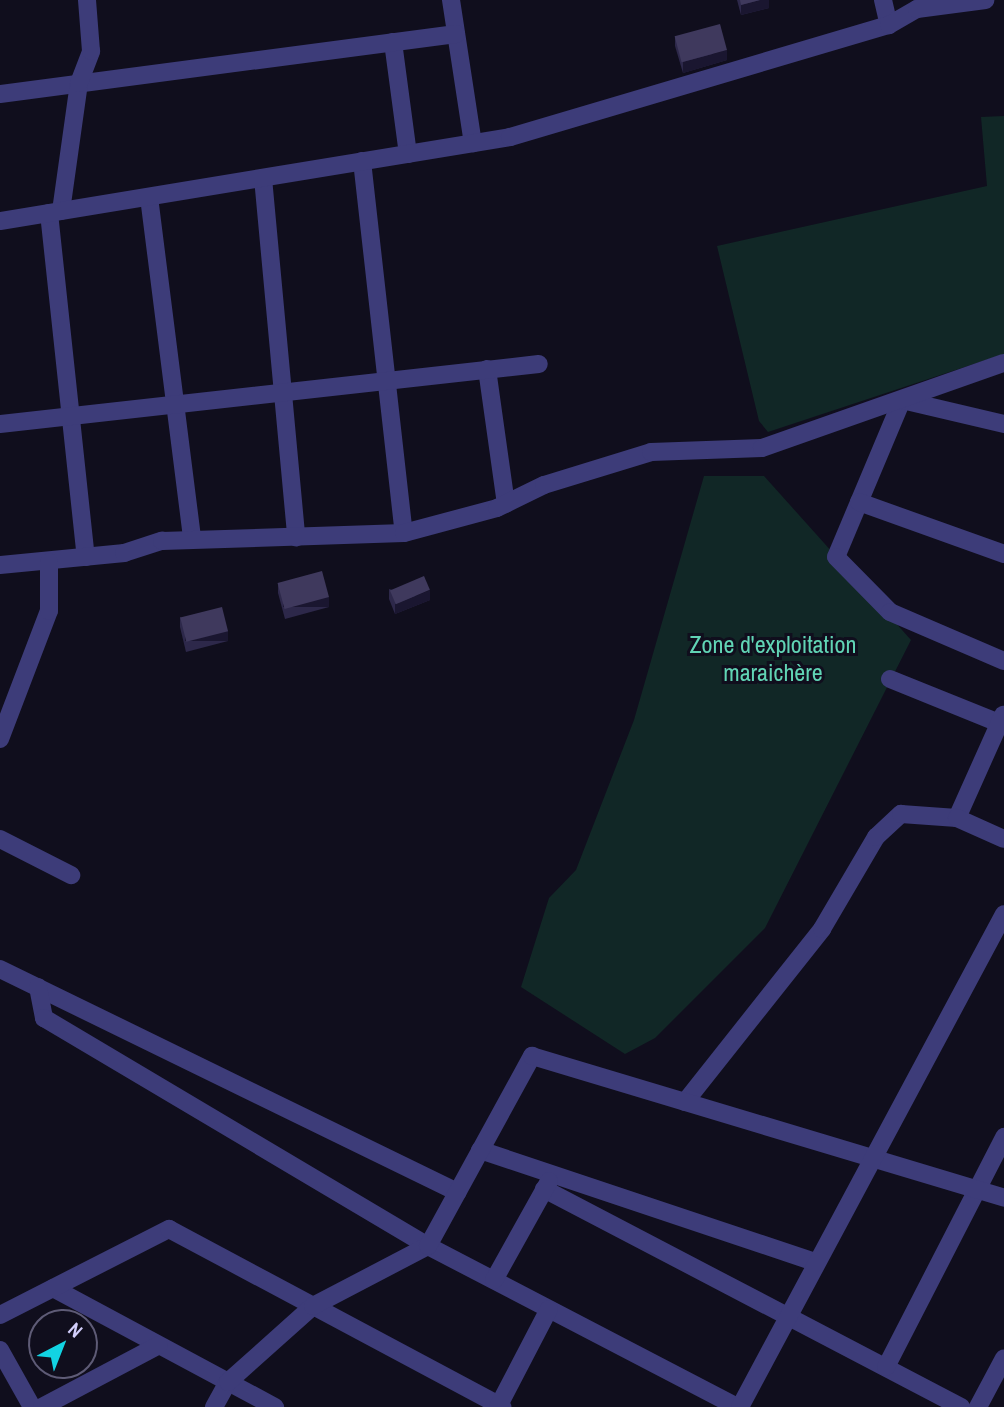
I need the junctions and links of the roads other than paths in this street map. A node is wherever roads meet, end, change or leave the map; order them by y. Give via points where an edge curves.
1 (87, 0) edge
2 (451, 0) edge
3 (883, 0) edge
4 (985, 0) edge
5 (889, 25) junction
6 (456, 34) junction
7 (393, 42) junction
8 (79, 83) junction
9 (0, 94) edge
10 (473, 143) junction
11 (408, 154) junction
12 (362, 161) junction
13 (263, 178) junction
14 (149, 197) junction
15 (55, 212) junction
16 (0, 221) edge
17 (1004, 363) edge
18 (539, 364) dead end
19 (487, 369) junction
20 (387, 381) junction
21 (283, 392) junction
22 (902, 400) junction
23 (175, 404) junction
24 (71, 416) junction
25 (0, 424) edge
26 (1004, 424) edge
27 (859, 502) junction
28 (506, 503) junction
29 (404, 533) junction
30 (296, 537) junction
31 (192, 539) junction
32 (1004, 554) edge
33 (86, 557) junction
34 (49, 562) junction
35 (0, 565) edge
36 (1004, 661) edge
37 (890, 679) dead end
38 (1002, 720) edge
39 (0, 740) edge
40 (957, 818) junction
41 (0, 839) edge
42 (1004, 839) edge
43 (71, 875) dead end
44 (1004, 914) edge
45 (0, 969) edge
46 (38, 987) junction
47 (685, 1102) junction
48 (1004, 1137) edge
49 (480, 1150) junction
50 (873, 1159) junction
51 (548, 1182) junction
52 (977, 1190) junction
53 (457, 1192) junction
54 (1004, 1198) edge
55 (428, 1246) junction
56 (817, 1263) junction
57 (494, 1280) junction
58 (53, 1288) junction
59 (313, 1306) junction
60 (550, 1309) junction
61 (0, 1315) edge
62 (789, 1317) junction
63 (159, 1345) junction
64 (0, 1350) edge
65 (1004, 1358) edge
66 (886, 1367) junction
67 (228, 1382) junction
68 (706, 1400) edge
69 (500, 1406) edge
70 (32, 1407) edge
71 (42, 1407) edge
72 (214, 1407) edge
73 (275, 1407) edge
74 (739, 1407) edge
75 (961, 1407) edge
76 (978, 1407) edge

1 - 8 street via 91,51
2 - 6 street
3 - 5 street
4 - 5 street via 917,9
5 - 10 street
6 - 7 street
6 - 10 street
7 - 8 street
7 - 11 street
8 - 9 street
8 - 15 street
10 - 11 street
11 - 12 street
12 - 13 street
12 - 20 street
13 - 14 street
13 - 21 street
14 - 15 street
14 - 23 street
15 - 16 street
15 - 24 street
17 - 22 street
18 - 19 street
19 - 20 street
19 - 28 street
20 - 21 street
20 - 29 street
21 - 23 street
21 - 30 street
22 - 26 street
22 - 27 street
22 - 28 street via 762,448 651,452
23 - 24 street
23 - 31 street
24 - 25 street
24 - 33 street
27 - 32 street
27 - 36 street via 836,557 890,612
28 - 29 street
29 - 30 street
30 - 31 street
31 - 33 street
33 - 34 street
34 - 35 street
34 - 39 street via 49,611
37 - 38 street
38 - 40 street
40 - 42 street
40 - 47 street via 901,814 876,837 822,929
41 - 43 street
44 - 50 street
45 - 46 street
46 - 53 street
46 - 55 street via 44,1018
47 - 49 street via 532,1056
47 - 50 street
48 - 52 street
49 - 51 street
49 - 53 street
50 - 52 street
50 - 56 street
51 - 56 street
51 - 57 street
51 - 62 street
52 - 54 street
52 - 66 street
53 - 55 street
55 - 57 street
55 - 59 street
56 - 62 street
57 - 60 street
58 - 59 street via 169,1229
58 - 61 street
58 - 63 street
59 - 67 street
59 - 69 street
60 - 68 street
60 - 69 street
62 - 66 street
62 - 74 street
63 - 67 street
63 - 71 street
64 - 70 street
65 - 76 street
66 - 75 street
67 - 72 street
67 - 73 street
68 - 74 street

